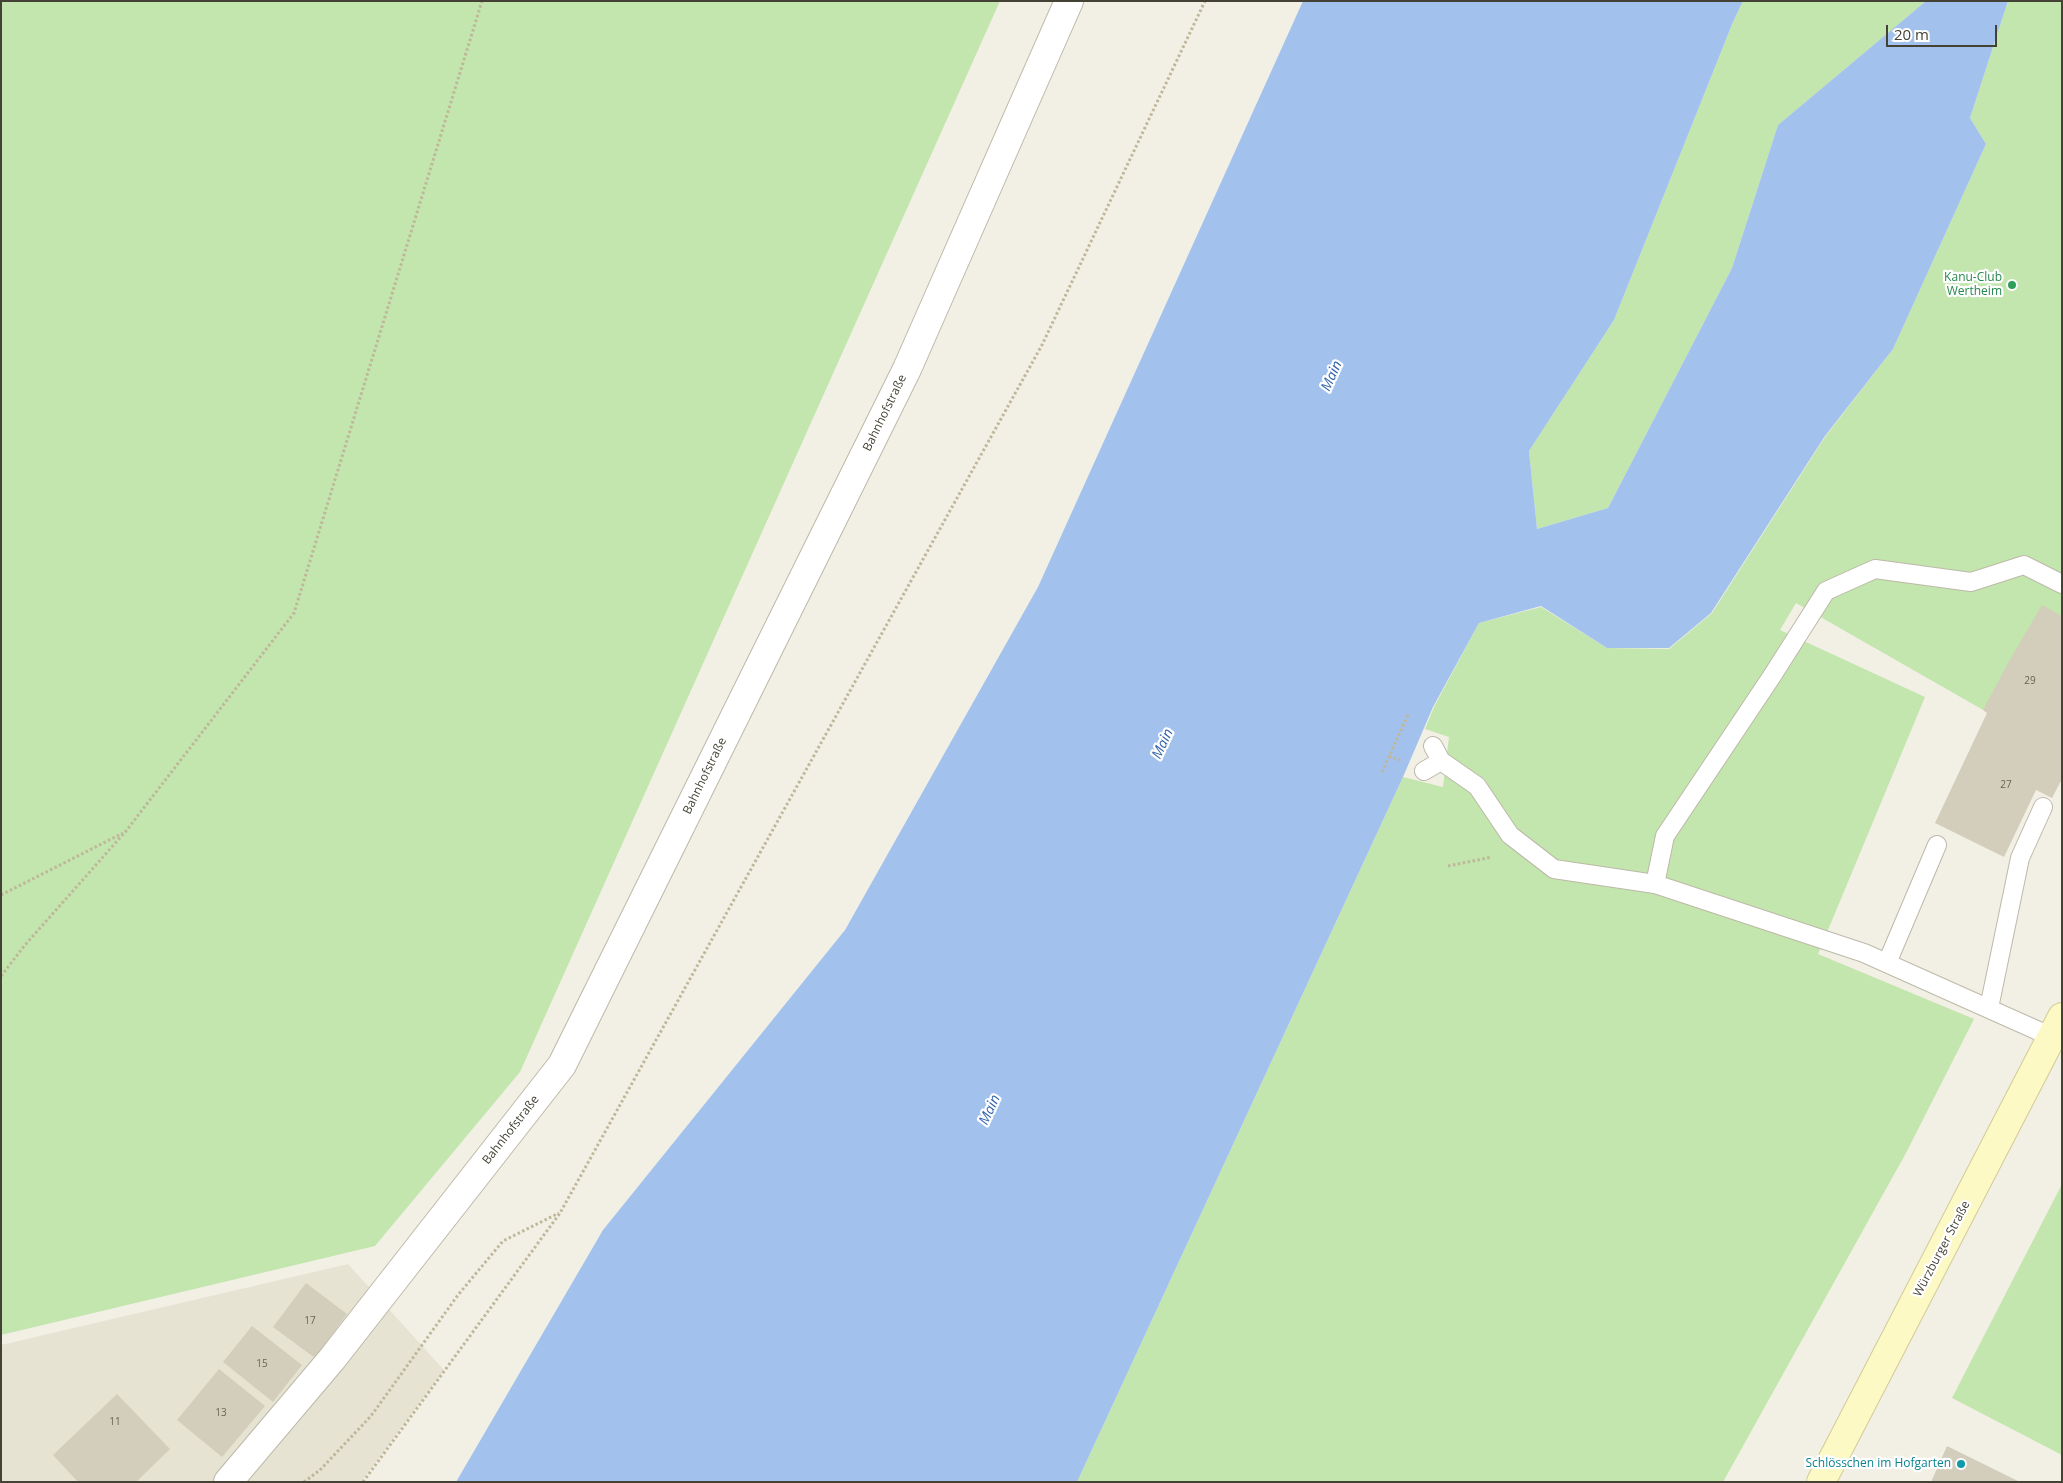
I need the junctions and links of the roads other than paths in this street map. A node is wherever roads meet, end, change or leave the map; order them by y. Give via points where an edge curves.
1 (1069, 1) edge
2 (2062, 584) edge
3 (1424, 771) dead end
4 (2043, 806) dead end
5 (1937, 845) dead end
6 (1655, 884) junction
7 (1887, 963) junction
8 (1989, 1008) junction
9 (2057, 1027) edge
10 (228, 1482) edge
11 (1820, 1482) edge

1 - 10 street, Bahnhofstraße via 907,369 562,1065 332,1359
2 - 6 lane via 2024,565 1971,582 1875,569 1826,591 1665,836
3 - 6 lane via 1437,753 1477,786 1510,835 1554,869
4 - 8 lane via 2020,858
5 - 7 lane
6 - 7 lane
7 - 8 lane
8 - 9 lane
9 - 11 main road, Würzburger Straße

